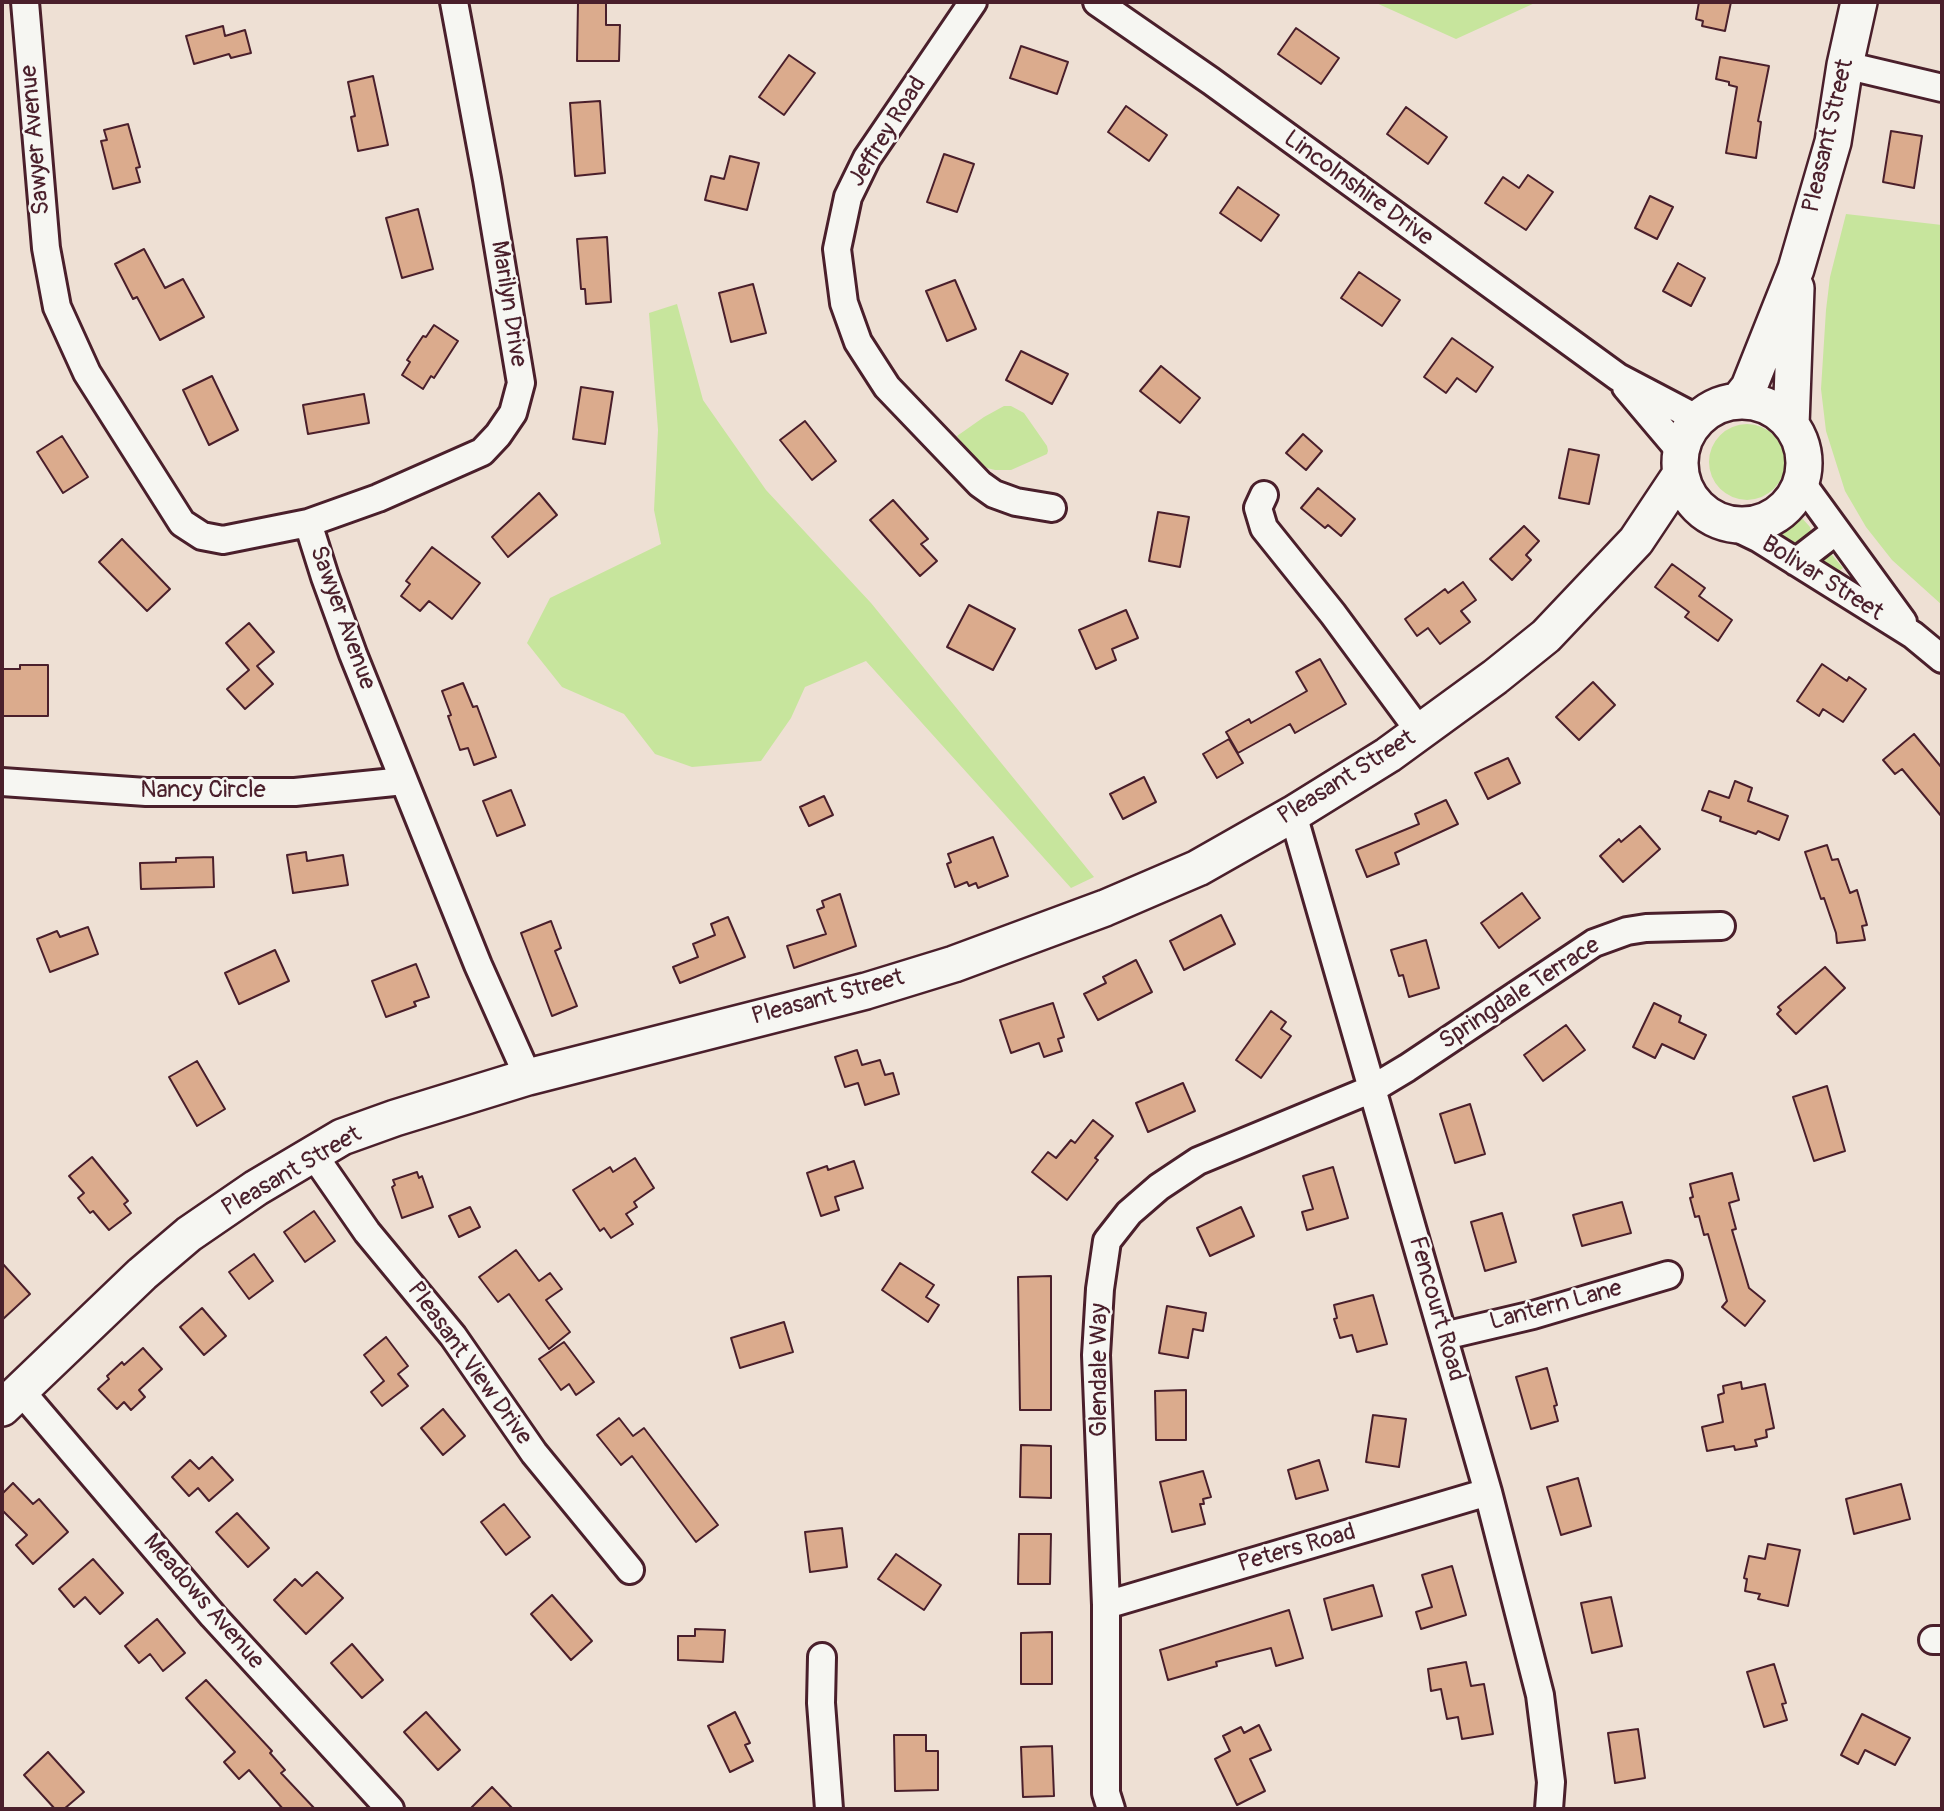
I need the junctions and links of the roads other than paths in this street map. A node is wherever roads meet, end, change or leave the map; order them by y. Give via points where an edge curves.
1 (25, 2) edge
2 (454, 2) edge
3 (973, 2) edge
4 (1097, 2) edge
5 (1859, 2) edge
6 (1845, 65) junction
7 (1942, 88) edge
8 (1796, 270) junction
9 (1618, 377) junction
10 (1738, 401) junction
11 (1698, 419) junction
12 (1791, 425) junction
13 (1680, 463) junction
14 (1801, 482) junction
15 (1264, 495) dead end
16 (1052, 508) dead end
17 (1717, 519) junction
18 (308, 523) junction
19 (1836, 531) junction
20 (1636, 541) junction
21 (1796, 562) junction
22 (1913, 635) junction
23 (1942, 659) edge
24 (1420, 732) junction
25 (404, 781) junction
26 (2, 782) edge
27 (1293, 814) junction
28 (1721, 926) dead end
29 (528, 1077) junction
30 (1372, 1089) junction
31 (313, 1154) junction
32 (1668, 1275) dead end
33 (1444, 1336) junction
34 (11, 1399) edge
35 (1488, 1492) junction
36 (630, 1570) dead end
37 (1105, 1605) junction
38 (822, 1657) dead end
39 (390, 1809) edge
40 (829, 1809) edge
41 (1111, 1809) edge
42 (1549, 1809) edge

1 - 18 street, Sawyer Avenue via 46,248 57,307 87,373 181,523 202,536 223,540
2 - 18 street, Marilyn Drive via 521,383 513,413 482,452
3 - 16 street, Jeffrey Road via 867,158 848,197 838,249 844,303 858,342 887,387 972,476 994,494
4 - 9 street, Lincolnshire Drive
5 - 6 main road, Pleasant Street
6 - 7 street
6 - 8 main road, Pleasant Street via 1833,142
8 - 10 main road, Pleasant Street via 1749,387
8 - 12 main road, Pleasant Street
9 - 11 street, Lincolnshire Drive
9 - 13 street, Lincolnshire Drive
10 - 11 main road via 1709,410
10 - 12 main road via 1767,406
11 - 13 main road via 1688,431
12 - 14 main road via 1803,452
13 - 17 main road via 1692,502
13 - 20 main road, Pleasant Street
14 - 17 main road via 1786,508 1774,517 1753,524
14 - 19 street, Bolivar Street
15 - 24 street via 1258,508 1264,528
17 - 20 main road, Pleasant Street via 1672,523
17 - 21 street, Bolivar Street
18 - 25 street, Sawyer Avenue via 342,626
19 - 21 street
19 - 22 street, Bolivar Street
20 - 24 main road, Pleasant Street via 1546,636
21 - 22 street, Bolivar Street
22 - 23 street, Bolivar Street
24 - 27 main road, Pleasant Street
25 - 26 street, Nancy Circle via 295,792 146,792
25 - 29 street, Sawyer Avenue
27 - 29 main road, Pleasant Street via 1198,868 996,950 866,990
27 - 30 street, Fencourt Road
28 - 30 street, Springdale Terrace via 1662,926 1607,937
29 - 31 main road, Pleasant Street via 395,1118 342,1137
30 - 33 street, Fencourt Road
30 - 37 street, Glendale Way via 1198,1161 1129,1213 1107,1241 1096,1354
31 - 34 main road, Pleasant Street via 190,1234
31 - 36 street, Pleasant View Drive via 367,1232 453,1336 534,1453
32 - 33 street, Lantern Lane
33 - 35 street, Fencourt Road
34 - 39 street, Meadows Avenue
35 - 37 street, Peters Road
35 - 42 street, Fencourt Road via 1540,1695 1551,1782
37 - 41 street, Glendale Way via 1106,1793
38 - 40 street

